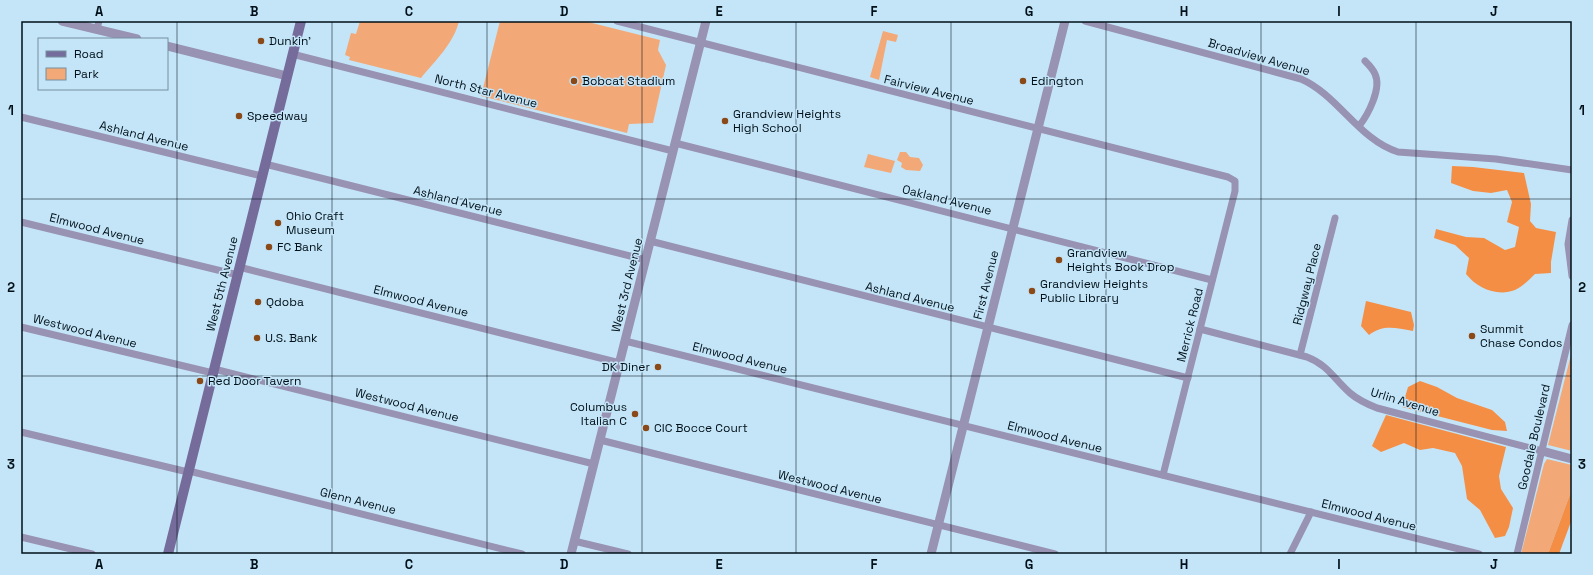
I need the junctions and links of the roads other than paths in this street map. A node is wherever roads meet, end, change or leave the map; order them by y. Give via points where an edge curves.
1 (62, 21) edge
2 (301, 21) edge
3 (617, 21) edge
4 (706, 21) edge
5 (1065, 21) edge
6 (1085, 21) edge
7 (98, 25) edge
8 (134, 38) edge
9 (701, 43) junction
10 (168, 46) edge
11 (292, 54) junction
12 (1365, 61) dead end
13 (287, 76) junction
14 (21, 117) edge
15 (1359, 126) junction
16 (1038, 129) junction
17 (674, 147) junction
18 (265, 164) junction
19 (1572, 170) edge
20 (262, 176) junction
21 (1235, 181) joint
22 (1335, 218) dead end
23 (1572, 220) edge
24 (21, 222) edge
25 (1013, 229) junction
26 (650, 242) junction
27 (646, 260) junction
28 (238, 271) junction
29 (1572, 276) edge
30 (1212, 280) junction
31 (1572, 325) edge
32 (21, 327) edge
33 (988, 328) junction
34 (1200, 329) junction
35 (625, 341) junction
36 (1300, 355) junction
37 (620, 363) junction
38 (214, 371) junction
39 (1188, 378) junction
40 (963, 425) junction
41 (21, 432) edge
42 (600, 440) junction
43 (1542, 451) junction
44 (1572, 459) edge
45 (594, 464) junction
46 (188, 471) junction
47 (1163, 475) junction
48 (1311, 512) junction
49 (938, 525) junction
50 (21, 537) edge
51 (574, 541) junction
52 (92, 554) edge
53 (168, 554) edge
54 (522, 554) edge
55 (571, 554) edge
56 (628, 554) edge
57 (931, 554) edge
58 (1055, 554) edge
59 (1290, 554) edge
60 (1479, 554) edge
61 (1516, 554) edge

1 - 7 street
2 - 11 main road, West 5th Avenue
3 - 9 street, Fairview Avenue
4 - 9 street, West 3rd Avenue
5 - 16 street, First Avenue
6 - 15 street, Broadview Avenue via 1301,79 1314,85
7 - 8 street
9 - 16 street, Fairview Avenue
9 - 17 street, West 3rd Avenue
10 - 13 street
11 - 13 main road, West 5th Avenue
11 - 17 street, North Star Avenue
12 - 15 street via 1376,75 1376,82 1370,109
13 - 18 main road, West 5th Avenue
14 - 20 street, Ashland Avenue
15 - 19 street, Broadview Avenue via 1380,144 1398,152 1496,159
16 - 21 street, Fairview Avenue via 1228,177
16 - 25 street, First Avenue
17 - 25 street, Oakland Avenue
17 - 26 street, West 3rd Avenue
18 - 20 main road, West 5th Avenue
18 - 27 street, Ashland Avenue
20 - 28 main road, West 5th Avenue
21 - 30 street, Merrick Road via 1235,191
22 - 36 street, Ridgway Place
23 - 29 street via 1568,244
24 - 28 street, Elmwood Avenue
25 - 30 street, Oakland Avenue
25 - 33 street, First Avenue
26 - 27 street, West 3rd Avenue
26 - 33 street, Ashland Avenue
27 - 35 street, West 3rd Avenue
28 - 37 street, Elmwood Avenue
28 - 38 main road, West 5th Avenue
30 - 34 street, Merrick Road
31 - 43 street, Goodale Boulevard
32 - 38 street, Westwood Avenue
33 - 39 street, Ashland Avenue
33 - 40 street, First Avenue
34 - 36 street, Urlin Avenue
34 - 39 street, Merrick Road
35 - 37 street, West 3rd Avenue
35 - 40 street, Elmwood Avenue
36 - 43 street, Urlin Avenue via 1323,365 1349,392 1377,408
37 - 42 street, West 3rd Avenue
38 - 45 street, Westwood Avenue
38 - 46 main road, West 5th Avenue
39 - 47 street, Merrick Road
40 - 47 street, Elmwood Avenue
40 - 49 street, First Avenue
41 - 46 street, Glenn Avenue
42 - 45 street, West 3rd Avenue
42 - 49 street, Westwood Avenue
43 - 44 street, Urlin Avenue
43 - 61 street, Goodale Boulevard
45 - 51 street, West 3rd Avenue
46 - 53 main road, West 5th Avenue
46 - 54 street, Glenn Avenue
47 - 48 street, Elmwood Avenue
48 - 59 street
48 - 60 street, Elmwood Avenue
49 - 57 street, First Avenue
49 - 58 street, Westwood Avenue
50 - 52 street
51 - 55 street, West 3rd Avenue
51 - 56 street

